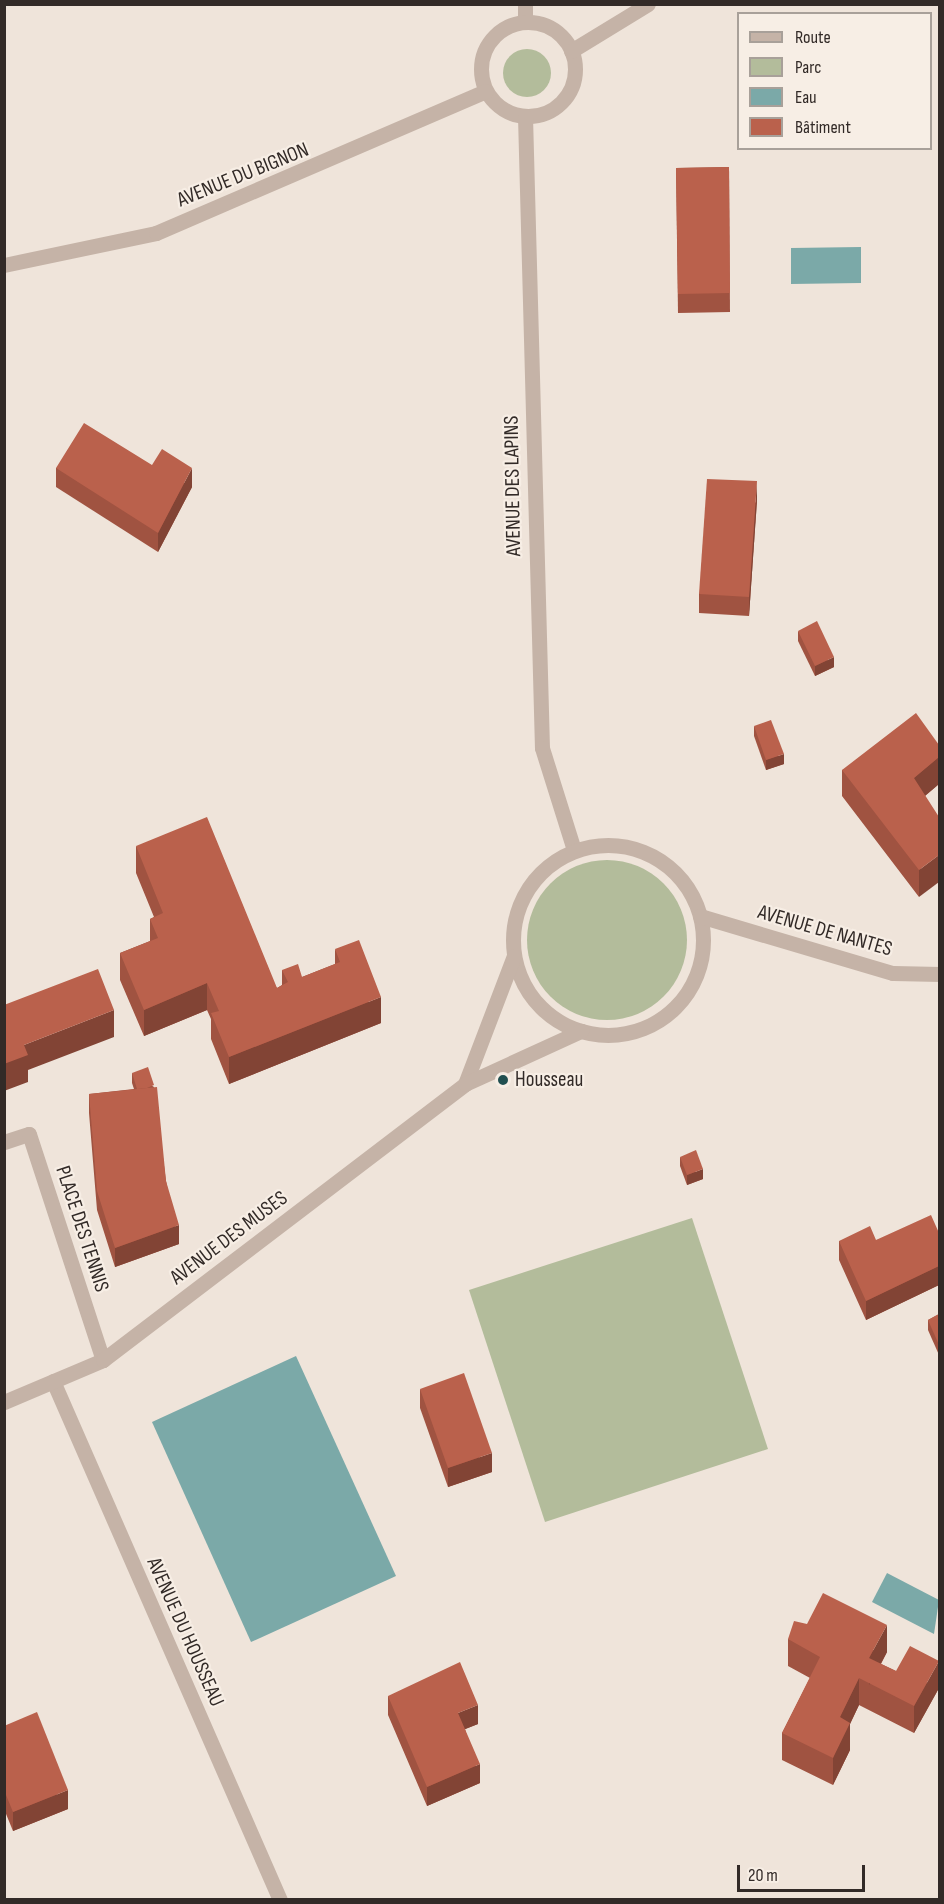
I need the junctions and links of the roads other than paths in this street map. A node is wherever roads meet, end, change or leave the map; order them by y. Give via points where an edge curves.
1 (525, 4) edge
2 (648, 4) edge
3 (525, 22) junction
4 (571, 51) junction
5 (486, 91) junction
6 (525, 116) junction
7 (4, 265) edge
8 (574, 850) junction
9 (700, 916) junction
10 (514, 956) junction
11 (939, 974) edge
12 (581, 1031) junction
13 (465, 1084) junction
14 (4, 1142) edge
15 (103, 1360) junction
16 (53, 1381) junction
17 (4, 1402) edge
18 (280, 1899) edge

1 - 3 street
2 - 4 street
3 - 4 street via 553,29
3 - 5 street via 510,25 487,46 481,61
4 - 6 street via 575,67 566,96 548,111
5 - 6 street via 509,113
5 - 7 street, AVENUE DU BIGNON via 156,233
6 - 8 street, AVENUE DES LAPINS via 542,748
8 - 9 street via 605,844 637,848 665,863 687,886
8 - 10 street via 545,867 525,892 513,924
9 - 11 street, AVENUE DE NANTES via 893,973
9 - 12 street via 698,972 684,998 638,1030 610,1035
10 - 12 street via 537,1004
10 - 13 street
12 - 13 street, AVENUE DES MUSES
13 - 15 street, AVENUE DES MUSES
14 - 15 street, PLACE DES TENNIS via 29,1134
15 - 16 street, AVENUE DES MUSES
16 - 17 street, AVENUE DES MUSES
16 - 18 street, AVENUE DU HOUSSEAU

